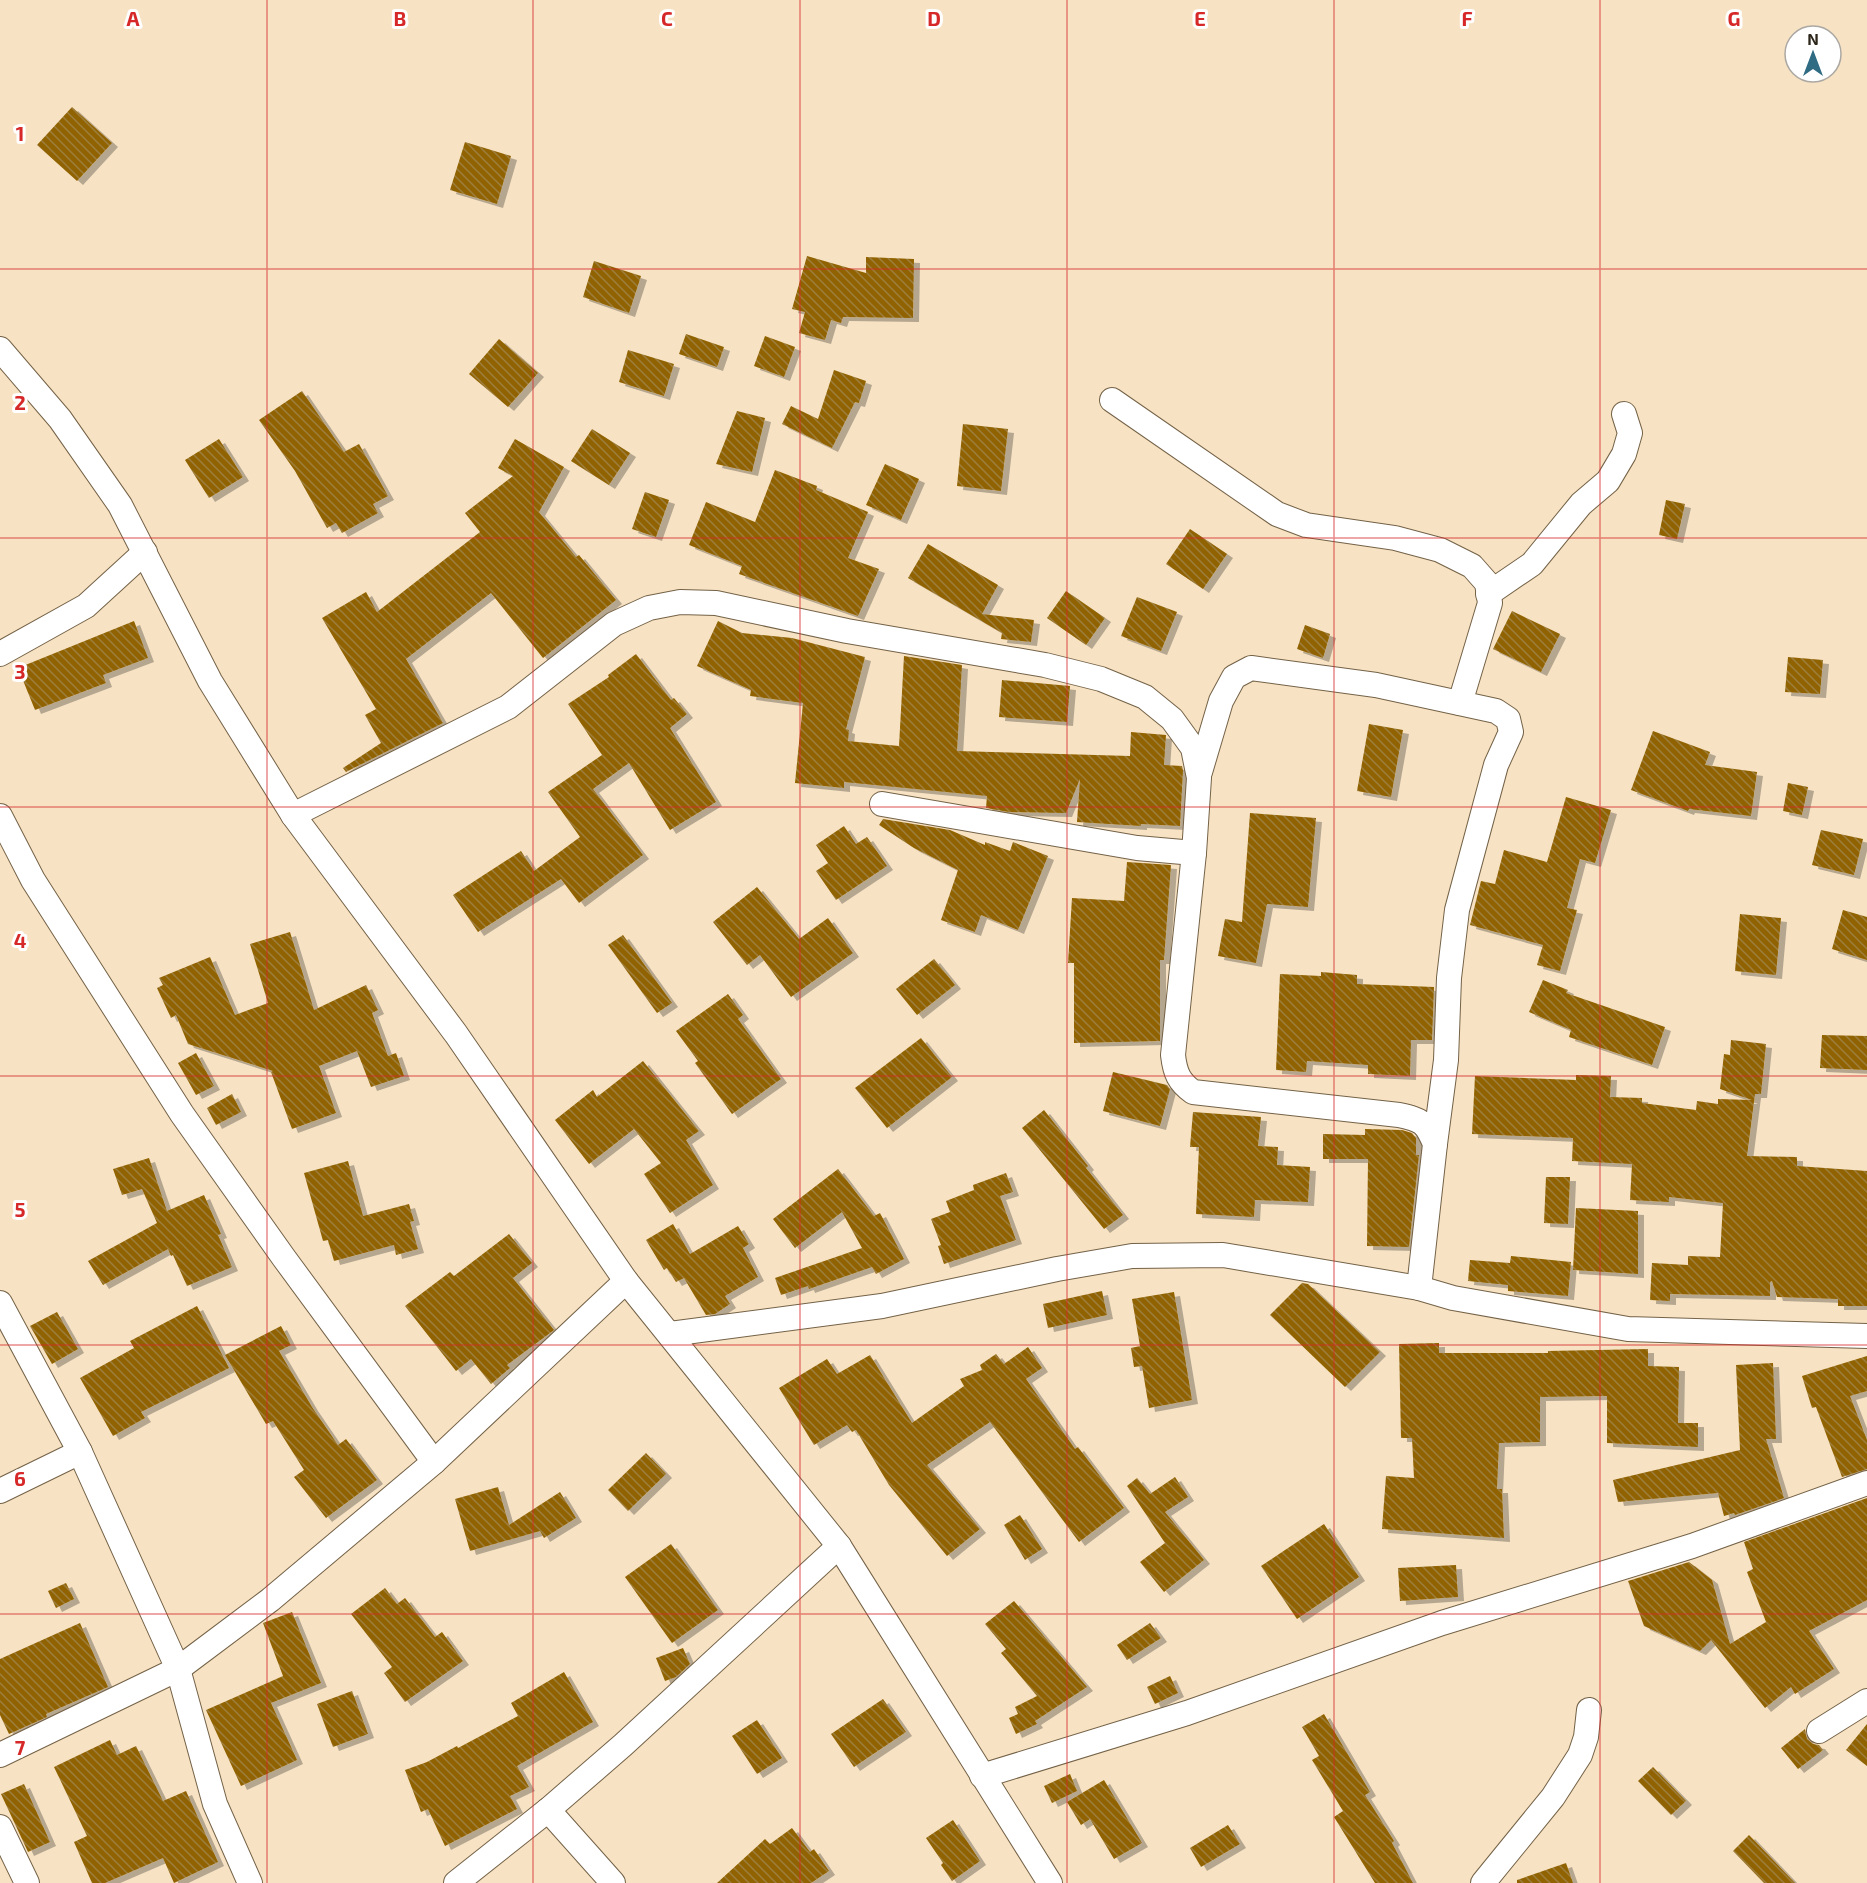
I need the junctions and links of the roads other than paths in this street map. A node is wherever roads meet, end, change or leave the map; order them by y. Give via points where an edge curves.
1 (0, 350) edge
2 (1112, 400) dead end
3 (1624, 414) dead end
4 (145, 552) junction
5 (1488, 594) junction
6 (0, 654) edge
7 (1460, 703) junction
8 (1199, 778) junction
9 (882, 804) dead end
10 (293, 815) junction
11 (0, 816) edge
12 (1194, 853) junction
13 (1435, 1144) junction
14 (626, 1281) junction
15 (1419, 1288) junction
16 (0, 1303) edge
17 (670, 1335) junction
18 (1867, 1336) edge
19 (80, 1452) junction
20 (434, 1462) junction
21 (1867, 1483) edge
22 (0, 1491) edge
23 (839, 1546) junction
24 (178, 1669) junction
25 (1867, 1701) edge
26 (1588, 1710) dead end
27 (1818, 1731) dead end
28 (0, 1755) edge
29 (982, 1776) junction
30 (548, 1810) junction
31 (0, 1827) edge
32 (27, 1883) edge
33 (250, 1883) edge
34 (456, 1883) edge
35 (613, 1883) edge
36 (1050, 1883) edge
37 (1483, 1883) edge

1 - 4 street via 60,419 120,505
2 - 5 street via 1276,514 1306,525 1395,538 1440,550 1472,566 1487,583
3 - 5 street via 1630,433 1624,454 1608,481 1581,504 1532,564
4 - 6 street via 86,606
4 - 10 street via 210,681
5 - 7 street via 1490,603
7 - 8 street via 1377,685 1251,668 1234,677 1221,701
7 - 13 street via 1496,711 1508,719 1511,732 1496,765 1457,910 1449,978 1446,1060
8 - 10 street via 1193,748 1172,719 1145,697 1101,679 716,603 680,602 649,608 614,624 508,707
8 - 12 street
9 - 12 street via 1137,848
10 - 14 street via 456,1034
11 - 20 street via 33,880 182,1114
12 - 13 street via 1173,1055 1175,1072 1182,1084 1193,1092 1399,1115 1418,1120 1428,1128
13 - 15 street
14 - 17 street
14 - 20 street
15 - 17 street via 1223,1255 1132,1256 882,1306
15 - 18 street via 1453,1298 1628,1329
16 - 19 street
17 - 23 street
19 - 22 street
19 - 24 street
20 - 24 street via 270,1600
21 - 29 street via 1692,1546 1442,1623 1187,1713
23 - 29 street
23 - 30 street
24 - 28 street
24 - 33 street via 215,1804
25 - 27 street
26 - 37 street via 1580,1755 1553,1797
29 - 36 street
30 - 34 street
30 - 35 street
31 - 32 street

